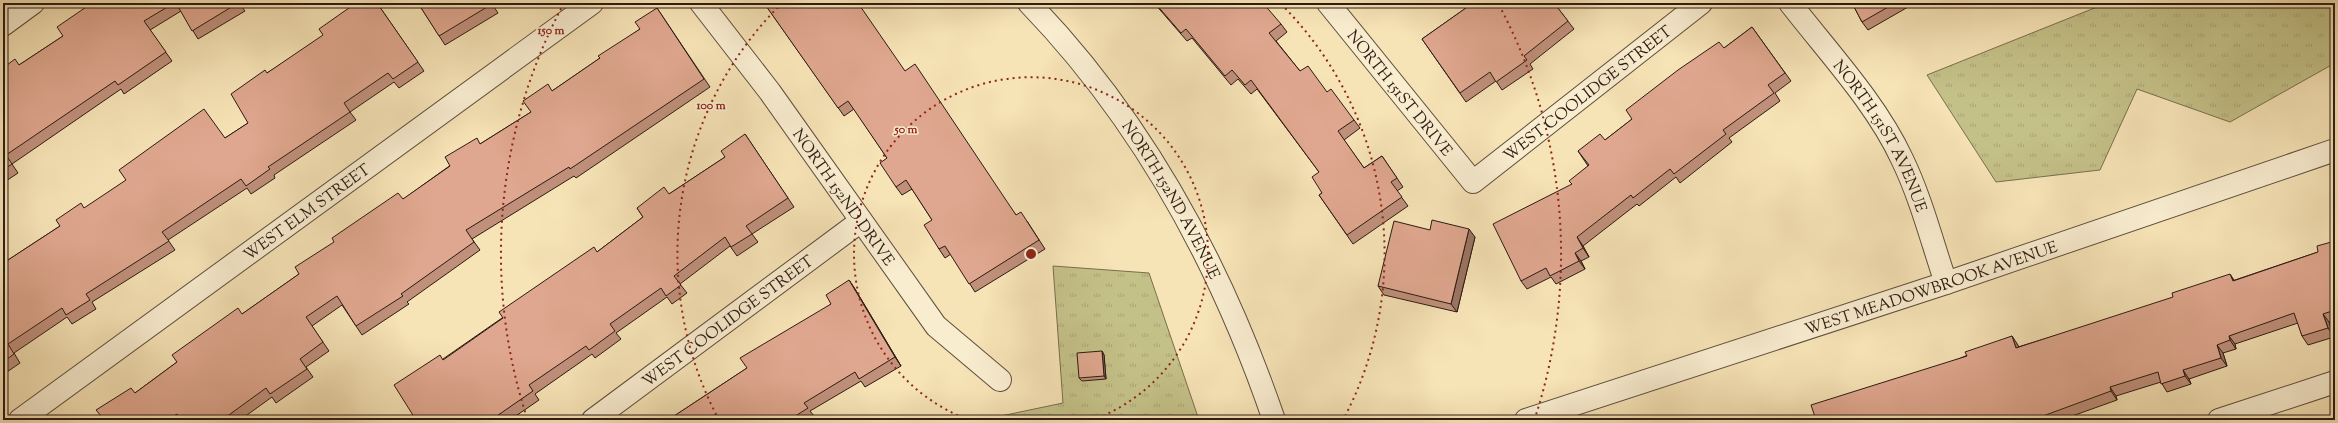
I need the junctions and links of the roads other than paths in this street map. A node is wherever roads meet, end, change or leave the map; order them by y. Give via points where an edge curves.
1 (33, 3) edge
2 (592, 3) edge
3 (701, 3) edge
4 (1029, 3) edge
5 (1328, 3) edge
6 (1701, 3) edge
7 (1790, 3) edge
8 (3, 25) edge
9 (2335, 150) edge
10 (1473, 182) joint
11 (861, 221) junction
12 (1946, 283) junction
13 (1000, 380) dead end
14 (2335, 382) edge
15 (20, 420) edge
16 (593, 420) edge
17 (1274, 420) edge
18 (1526, 420) edge
19 (2219, 420) edge

1 - 8 street
2 - 15 street, WEST ELM STREET
3 - 11 street, NORTH 152ND DRIVE via 770,92
4 - 17 street, NORTH 152ND AVENUE via 1062,37 1096,80 1174,194 1212,267 1253,360
5 - 10 street, NORTH 151ST DRIVE
6 - 10 street, WEST COOLIDGE STREET
7 - 12 street, NORTH 151ST AVENUE via 1877,115 1890,137 1911,181
9 - 12 street, WEST MEADOWBROOK AVENUE
11 - 13 street, NORTH 152ND DRIVE via 936,326
11 - 16 street, WEST COOLIDGE STREET
12 - 18 street, WEST MEADOWBROOK AVENUE
14 - 19 street

